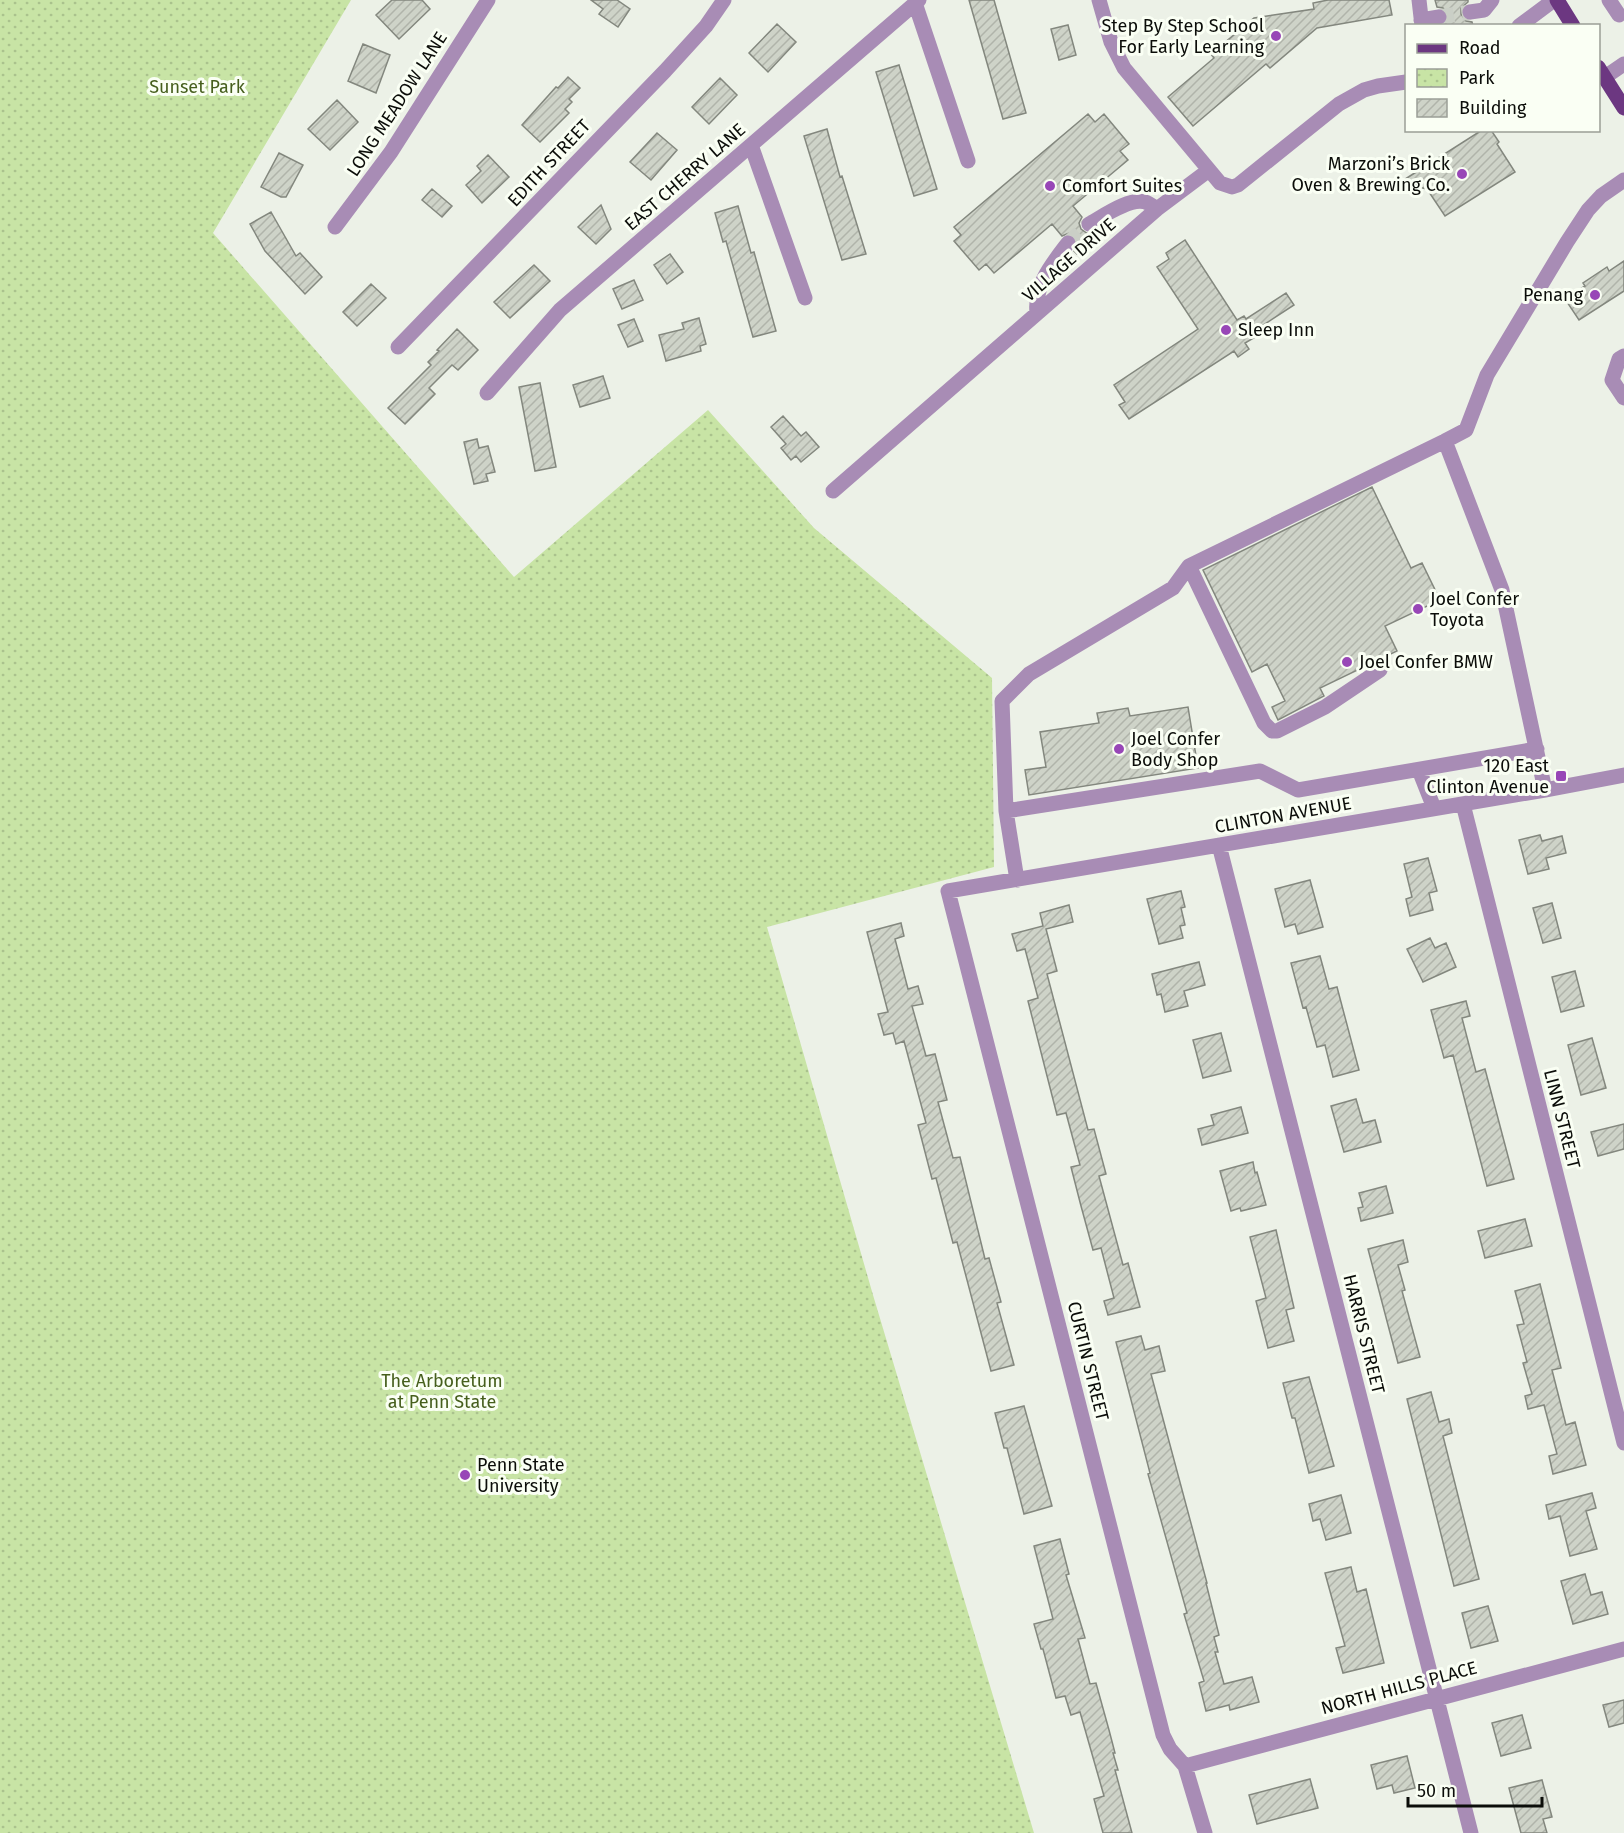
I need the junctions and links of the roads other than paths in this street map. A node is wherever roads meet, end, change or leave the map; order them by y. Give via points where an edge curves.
1 (488, 0) edge
2 (724, 0) edge
3 (1099, 0) edge
4 (1419, 0) edge
5 (1492, 0) edge
6 (1556, 0) edge
7 (1609, 0) edge
8 (917, 2) edge
9 (1470, 12) tunnel mouth
10 (1619, 15) dead end
11 (1439, 17) tunnel mouth
12 (1422, 23) edge
13 (1522, 24) edge
14 (1572, 24) edge
15 (1624, 64) edge
16 (1602, 72) edge
17 (1405, 82) edge
18 (1624, 108) edge
19 (751, 145) junction
20 (968, 161) dead end
21 (1209, 170) junction
22 (1624, 180) edge
23 (1157, 209) junction
24 (1089, 224) tunnel mouth
25 (335, 227) dead end
26 (1068, 243) tunnel mouth
27 (805, 298) dead end
28 (1038, 313) junction
29 (398, 347) dead end
30 (1624, 356) edge
31 (487, 393) dead end
32 (1624, 398) edge
33 (1445, 441) junction
34 (833, 491) dead end
35 (1189, 566) junction
36 (1380, 670) dead end
37 (1537, 749) junction
38 (1419, 770) junction
39 (1624, 775) edge
40 (1545, 790) junction
41 (1463, 804) junction
42 (1434, 808) junction
43 (1006, 811) junction
44 (1219, 845) junction
45 (1017, 880) junction
46 (948, 891) joint
47 (1624, 1443) edge
48 (1624, 1649) edge
49 (1437, 1698) junction
50 (1185, 1766) junction
51 (1205, 1833) edge
52 (1471, 1833) edge

1 - 25 street, LONG MEADOW LANE via 391,152
2 - 29 street, EDITH STREET via 665,71
3 - 21 street via 1111,42 1124,68
4 - 12 street
5 - 9 street via 1484,10
6 - 13 street
6 - 14 main road
7 - 10 street
8 - 19 street, EAST CHERRY LANE
8 - 20 street
11 - 12 street
15 - 16 street
16 - 18 main road
17 - 21 street via 1364,90 1339,104 1238,185 1224,186
19 - 27 street
19 - 31 street, EAST CHERRY LANE via 560,310
21 - 23 street, VILLAGE DRIVE
22 - 33 street via 1588,210 1487,375 1466,430
23 - 24 street via 1136,201
23 - 28 street, VILLAGE DRIVE
26 - 28 street via 1040,286
28 - 34 street, VILLAGE DRIVE
30 - 32 street via 1619,359 1612,380
33 - 35 street
33 - 37 street via 1502,590
35 - 36 street via 1264,723 1272,731 1325,707
35 - 43 street via 1173,588 1029,674 1002,701
37 - 38 street
37 - 40 street
38 - 42 street
38 - 43 street via 1298,790 1260,771
39 - 40 street, CLINTON AVENUE
40 - 41 street, CLINTON AVENUE
41 - 42 street, CLINTON AVENUE
41 - 47 street, LINN STREET
42 - 44 street, CLINTON AVENUE
43 - 45 street
44 - 45 street, CLINTON AVENUE
44 - 49 street, HARRIS STREET
45 - 46 street, CLINTON AVENUE
46 - 50 street, CURTIN STREET via 1163,1735
48 - 49 street, NORTH HILLS PLACE
49 - 50 street, NORTH HILLS PLACE
49 - 52 street, HARRIS STREET
50 - 51 street, CURTIN STREET

